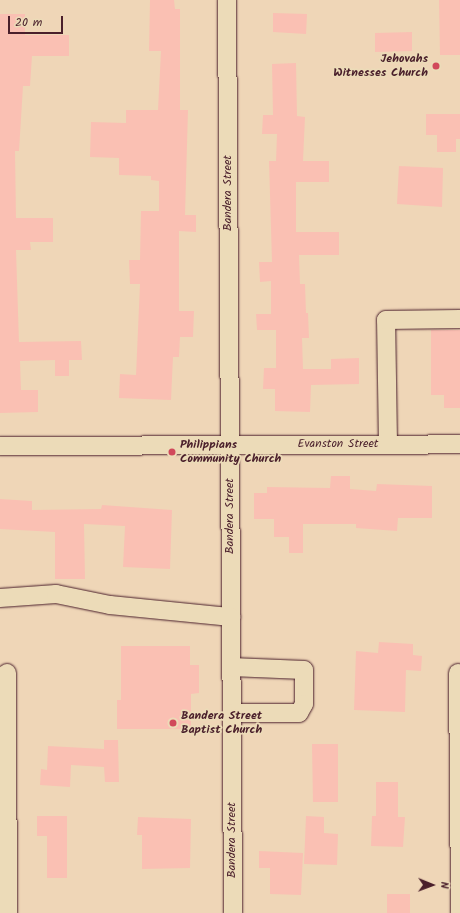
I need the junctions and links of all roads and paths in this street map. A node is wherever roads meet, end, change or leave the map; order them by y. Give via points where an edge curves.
1 (227, 0) edge
2 (460, 319) edge
3 (230, 444) junction
4 (388, 444) junction
5 (460, 444) edge
6 (0, 446) edge
7 (0, 598) edge
8 (231, 617) junction
9 (231, 667) junction
10 (7, 673) dead end
11 (458, 673) dead end
12 (232, 713) junction
13 (8, 913) edge
14 (233, 913) edge
15 (460, 913) edge

1 - 3 street, Bandera Street
2 - 4 street via 386,320
3 - 4 street, Evanston Street
3 - 6 street, Evanston Street
3 - 8 street, Bandera Street
4 - 5 street, Evanston Street
7 - 8 street via 56,594 110,605
8 - 9 street, Bandera Street
9 - 12 street, Bandera Street
9 - 12 street via 304,670 304,704 298,713
10 - 13 street
11 - 15 street
12 - 14 street, Bandera Street

